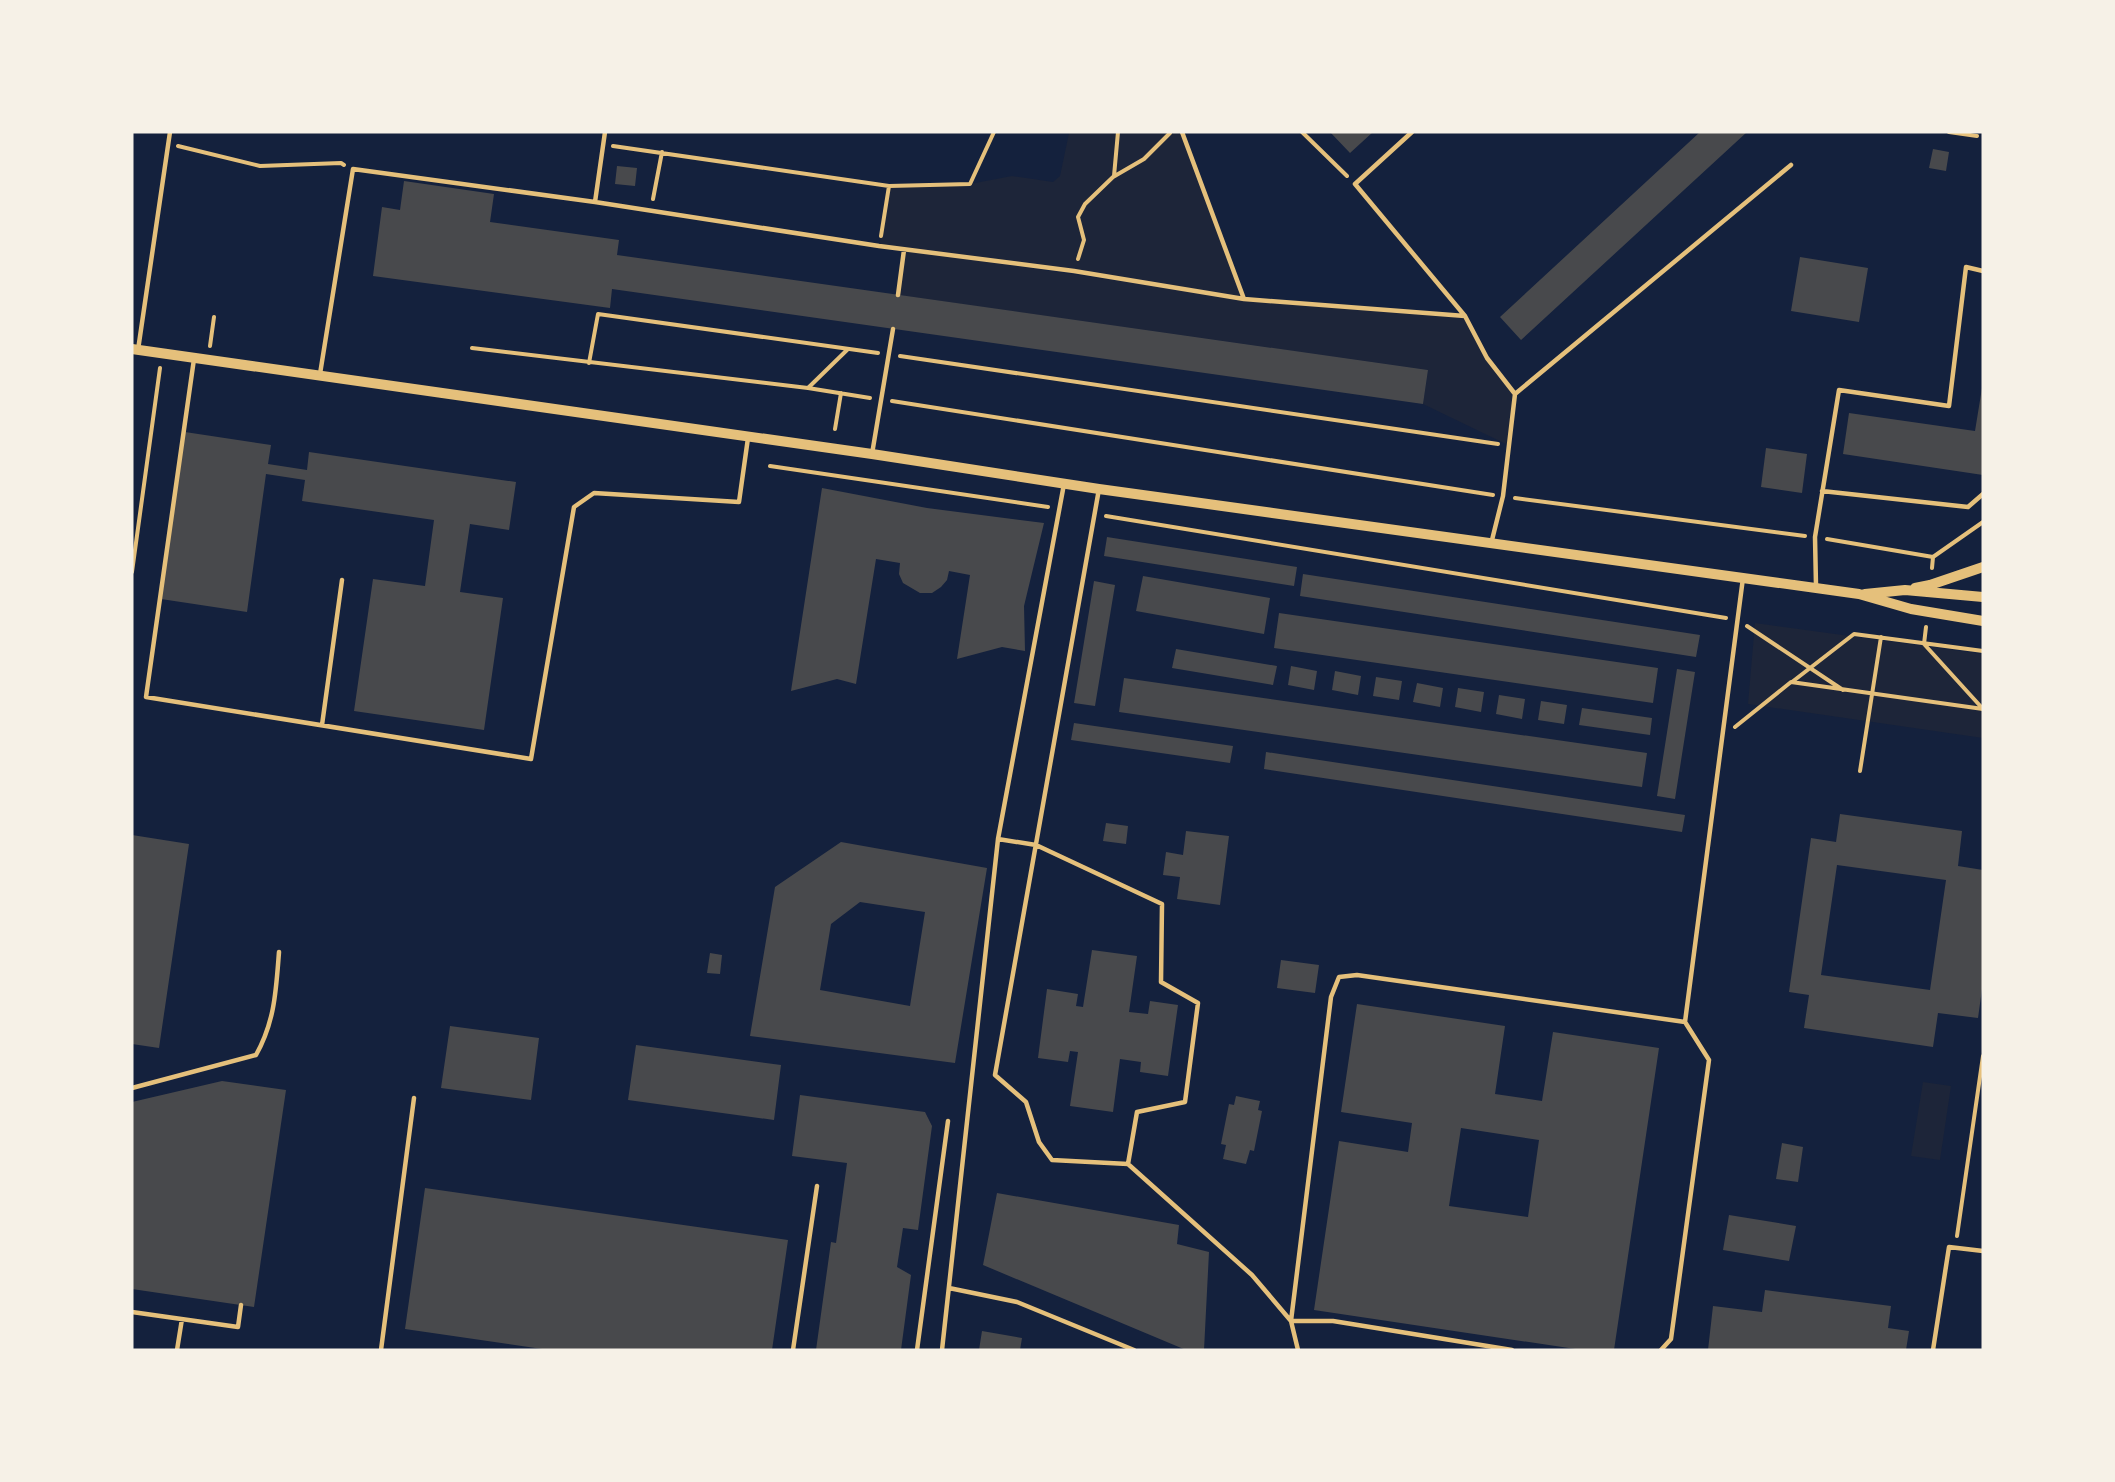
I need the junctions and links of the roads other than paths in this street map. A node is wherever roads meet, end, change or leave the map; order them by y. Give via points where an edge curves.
1 (170, 132) edge
2 (605, 132) edge
3 (1182, 132) edge
4 (1412, 132) edge
5 (1791, 165) dead end
6 (595, 202) junction
7 (904, 250) junction
8 (1983, 271) edge
9 (898, 295) dead end
10 (1244, 299) junction
11 (1465, 316) junction
12 (892, 329) dead end
13 (135, 349) edge
14 (194, 358) junction
15 (320, 377) junction
16 (1515, 394) junction
17 (748, 438) junction
18 (872, 454) junction
19 (1064, 484) junction
20 (1099, 489) junction
21 (1822, 491) junction
22 (1983, 494) edge
23 (1491, 544) junction
24 (1983, 567) edge
25 (1743, 578) junction
26 (342, 580) dead end
27 (1816, 589) junction
28 (1905, 590) junction
29 (1859, 594) junction
30 (1983, 597) edge
31 (1983, 621) edge
32 (322, 725) junction
33 (998, 839) junction
34 (1036, 845) junction
35 (279, 952) dead end
36 (1685, 1022) junction
37 (132, 1088) edge
38 (414, 1098) dead end
39 (948, 1120) dead end
40 (1128, 1164) junction
41 (817, 1186) dead end
42 (1983, 1251) edge
43 (949, 1288) junction
44 (241, 1305) dead end
45 (132, 1312) edge
46 (182, 1319) junction
47 (1291, 1322) junction
48 (177, 1350) edge
49 (381, 1350) edge
50 (793, 1350) edge
51 (917, 1350) edge
52 (942, 1350) edge
53 (1134, 1350) edge
54 (1298, 1350) edge
55 (1512, 1350) edge
56 (1661, 1350) edge
57 (1933, 1350) edge

1 - 13 lane
2 - 6 lane
3 - 10 lane
4 - 11 lane via 1355,184
5 - 16 lane
6 - 7 lane
6 - 15 lane via 353,169
7 - 9 lane
7 - 10 lane
8 - 21 lane via 1966,267 1949,406 1839,390
10 - 11 lane
11 - 16 lane via 1487,358
12 - 18 lane
13 - 14 street
14 - 15 street
14 - 32 lane via 146,697
15 - 17 street
16 - 23 lane via 1503,496
17 - 18 street
17 - 32 lane via 739,502 594,493 574,507 531,759
18 - 19 street
19 - 20 street
19 - 33 lane
20 - 23 street
20 - 34 lane
21 - 22 lane via 1968,507
21 - 27 lane via 1815,537
23 - 25 street
24 - 28 street
25 - 27 street
25 - 36 lane
26 - 32 lane
27 - 29 street
28 - 29 street
28 - 30 street
29 - 31 street via 1911,609
33 - 34 lane
33 - 43 lane
34 - 40 lane via 995,1075 1026,1102 1039,1142 1052,1160
34 - 40 lane via 1162,904 1161,982 1198,1003 1185,1102 1137,1112
35 - 37 lane via 274,1011 256,1055
36 - 47 lane via 1357,975 1339,977 1331,998
36 - 56 lane via 1709,1060 1671,1339
38 - 49 lane
39 - 51 lane
40 - 47 lane via 1252,1275
41 - 50 lane
42 - 57 lane via 1950,1247
43 - 52 lane
43 - 53 lane via 1017,1302
44 - 46 lane via 238,1327
45 - 46 lane
46 - 48 lane
47 - 54 lane
47 - 55 lane via 1333,1322

